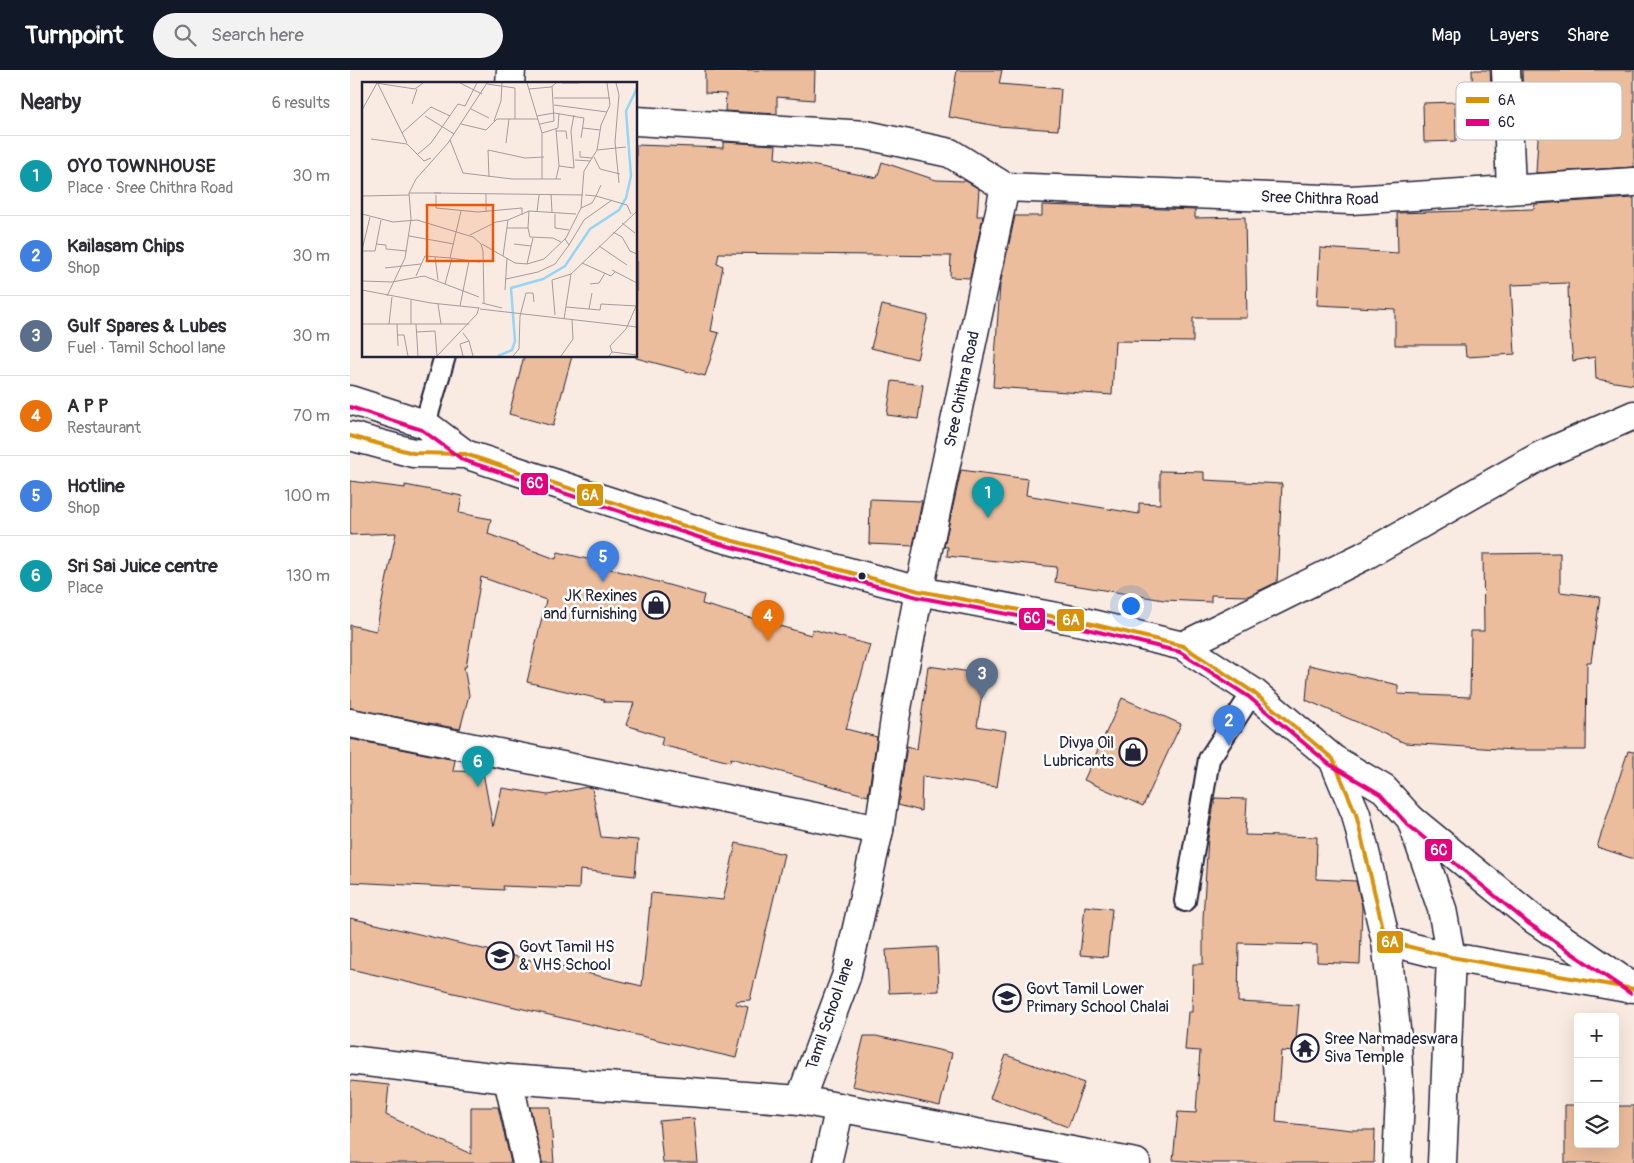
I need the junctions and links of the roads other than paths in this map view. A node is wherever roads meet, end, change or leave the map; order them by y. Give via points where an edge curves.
1 (638, 121) edge
2 (1509, 140) edge
3 (1634, 182) edge
4 (1005, 187) junction
5 (1511, 189) junction
6 (443, 358) edge
7 (350, 400) edge
8 (1634, 415) edge
9 (425, 424) junction
10 (350, 436) edge
11 (465, 454) junction
12 (919, 591) junction
13 (1183, 646) junction
14 (1253, 692) junction
15 (350, 723) edge
16 (1334, 759) junction
17 (1411, 819) junction
18 (878, 830) junction
19 (1185, 901) dead end
20 (1386, 941) junction
21 (1451, 957) junction
22 (1634, 988) edge
23 (350, 1060) edge
24 (508, 1079) junction
25 (800, 1100) junction
26 (840, 1107) junction
27 (527, 1163) edge
28 (827, 1163) edge
29 (1136, 1163) edge
30 (1397, 1163) edge
31 (1442, 1163) edge

1 - 4 street, Sree Chithra Road via 866,135 950,153
2 - 5 street
3 - 5 street, Sree Chithra Road
4 - 5 street, Sree Chithra Road via 1351,200
4 - 12 street, Sree Chithra Road
6 - 9 lane
7 - 9 street
8 - 13 street via 1542,455 1364,556
9 - 11 street
10 - 11 street via 413,453
11 - 12 street via 715,536
12 - 13 street via 1088,623
12 - 18 street, Tamil School lane
13 - 14 street
14 - 16 street
14 - 19 lane via 1209,759
15 - 18 street
16 - 17 street via 1384,788
16 - 20 street via 1356,814
17 - 21 street via 1442,909
17 - 22 street via 1532,918
18 - 25 street, Tamil School lane via 846,977
20 - 21 street
20 - 30 street via 1400,1097
21 - 22 street
21 - 31 street
23 - 24 street
24 - 25 street
24 - 27 street
25 - 26 street
26 - 28 street
26 - 29 street

